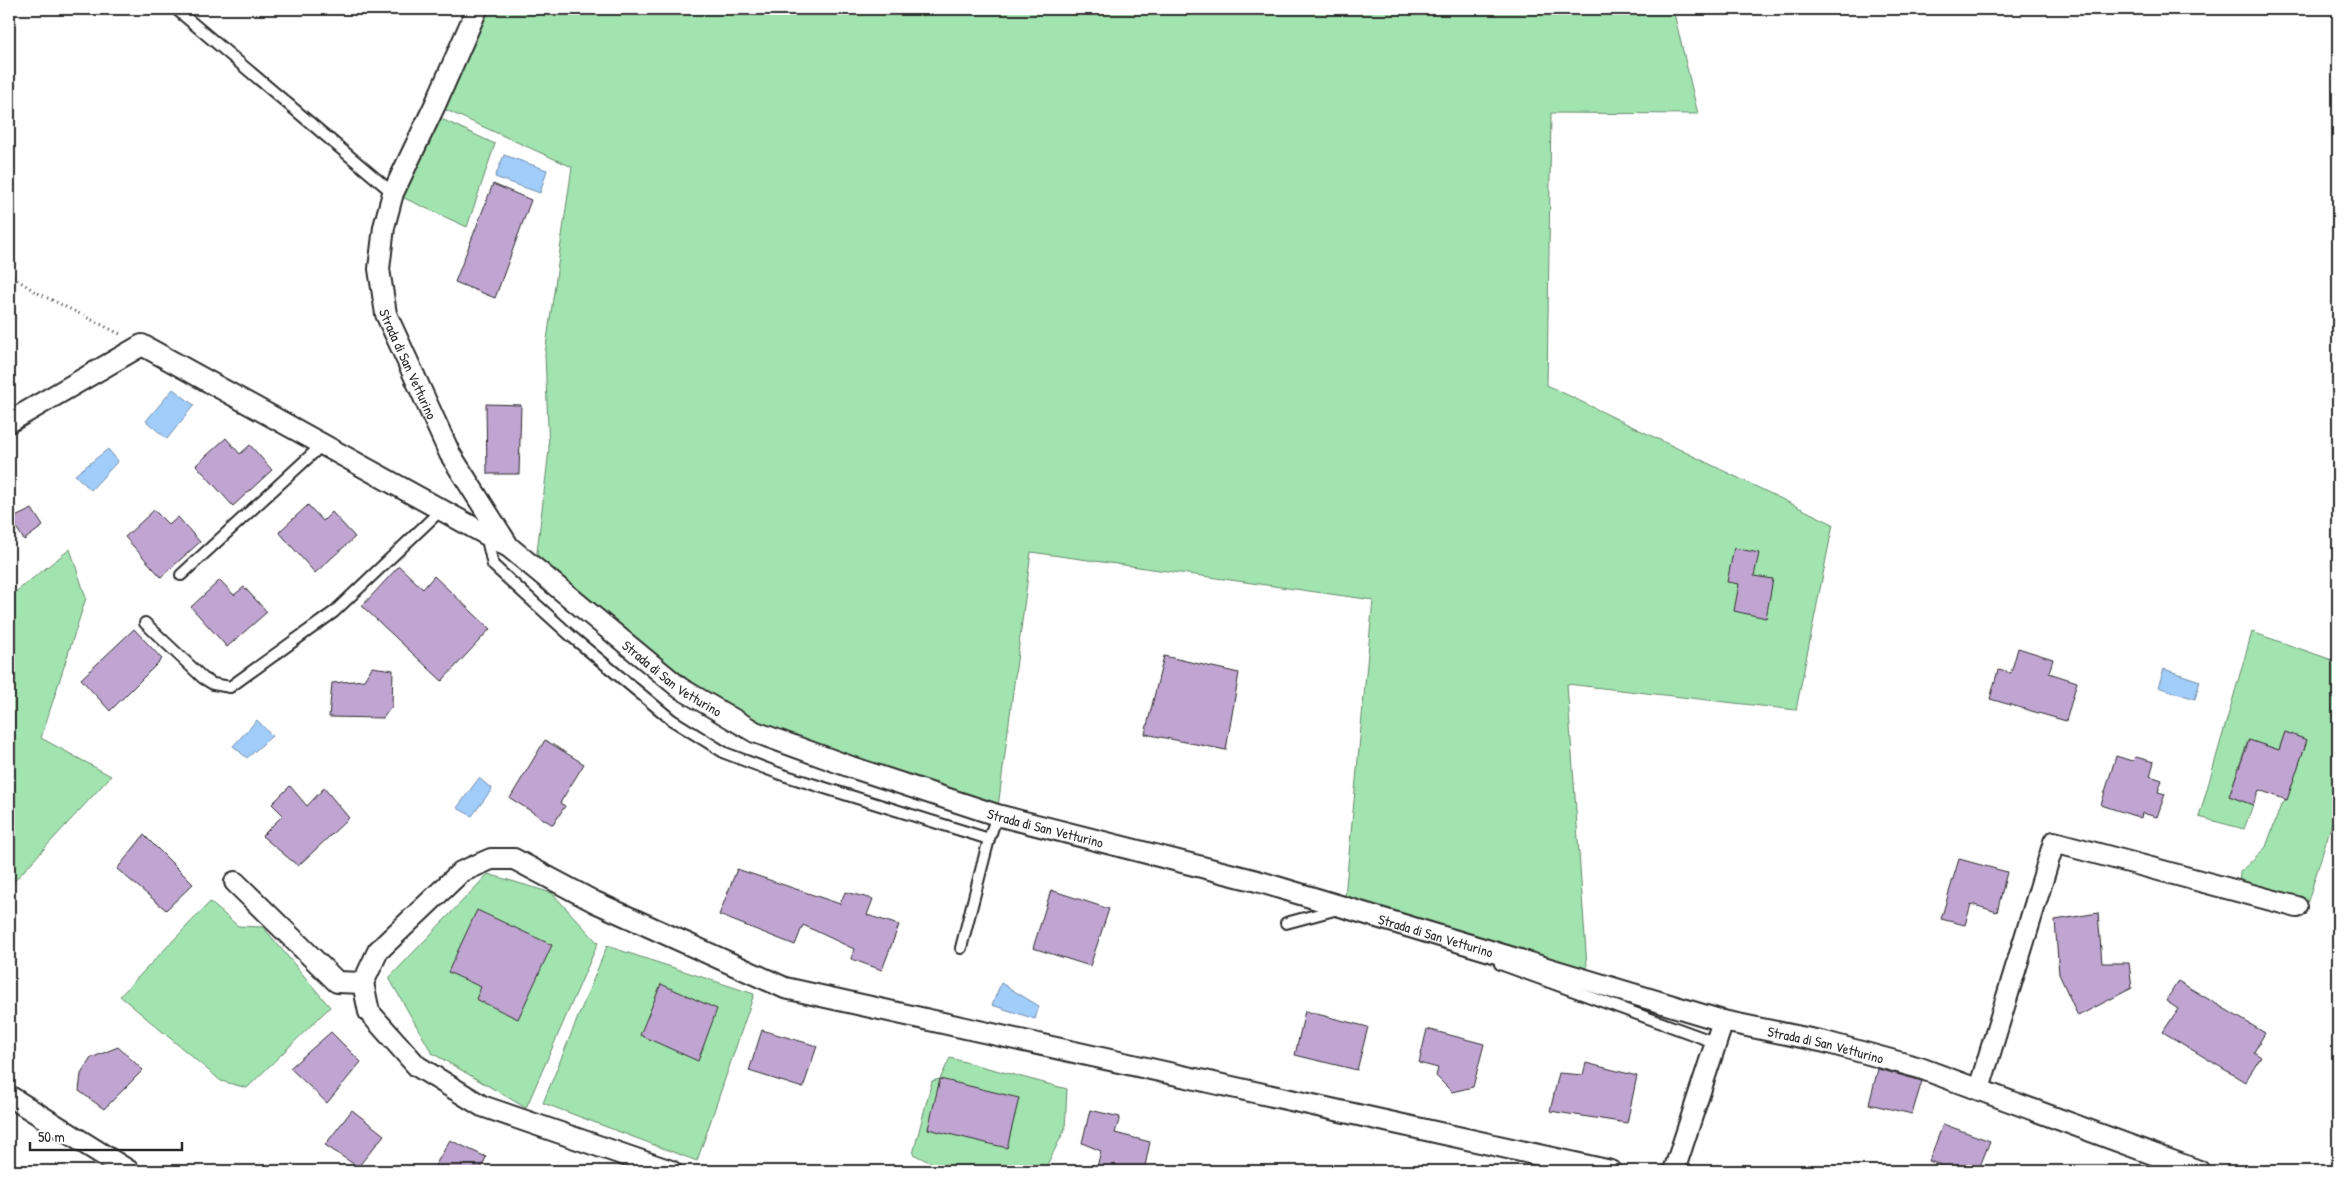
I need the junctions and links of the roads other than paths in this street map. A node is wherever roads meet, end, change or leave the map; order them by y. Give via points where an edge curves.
1 (176, 9) edge
2 (477, 9) edge
3 (393, 194) junction
4 (9, 422) edge
5 (323, 444) junction
6 (441, 510) junction
7 (486, 534) junction
8 (509, 547) junction
9 (181, 575) dead end
10 (145, 623) dead end
11 (997, 815) junction
12 (989, 839) junction
13 (235, 882) dead end
14 (1344, 907) junction
15 (2297, 907) dead end
16 (1286, 923) dead end
17 (961, 948) dead end
18 (363, 984) junction
19 (1723, 1021) junction
20 (1714, 1042) junction
21 (1979, 1089) junction
22 (9, 1096) edge
23 (129, 1171) edge
24 (671, 1171) edge
25 (1611, 1171) edge
26 (1674, 1171) edge
27 (2199, 1171) edge

1 - 3 lane
2 - 3 street, Strada di San Vetturino
3 - 8 street, Strada di San Vetturino via 384,227 380,269 386,314 450,454
4 - 5 street via 142,345
5 - 6 street
5 - 9 lane
6 - 7 street
6 - 10 lane via 334,612 230,687 203,678
7 - 8 street
7 - 12 lane via 493,565 672,720 725,753 783,775
8 - 11 street, Strada di San Vetturino via 680,688 755,732
11 - 12 lane
11 - 14 street, Strada di San Vetturino via 1257,881
12 - 17 lane
13 - 18 street via 337,982
14 - 16 lane
14 - 19 street, Strada di San Vetturino
14 - 20 lane
15 - 21 street via 2054,842
18 - 24 street via 369,1012 417,1066 482,1106
18 - 25 street via 378,951 461,872 491,859 514,860 594,902 785,988
19 - 20 street
19 - 21 street, Strada di San Vetturino via 1825,1042 1920,1068
20 - 26 street
21 - 27 street, Strada di San Vetturino
22 - 23 street

